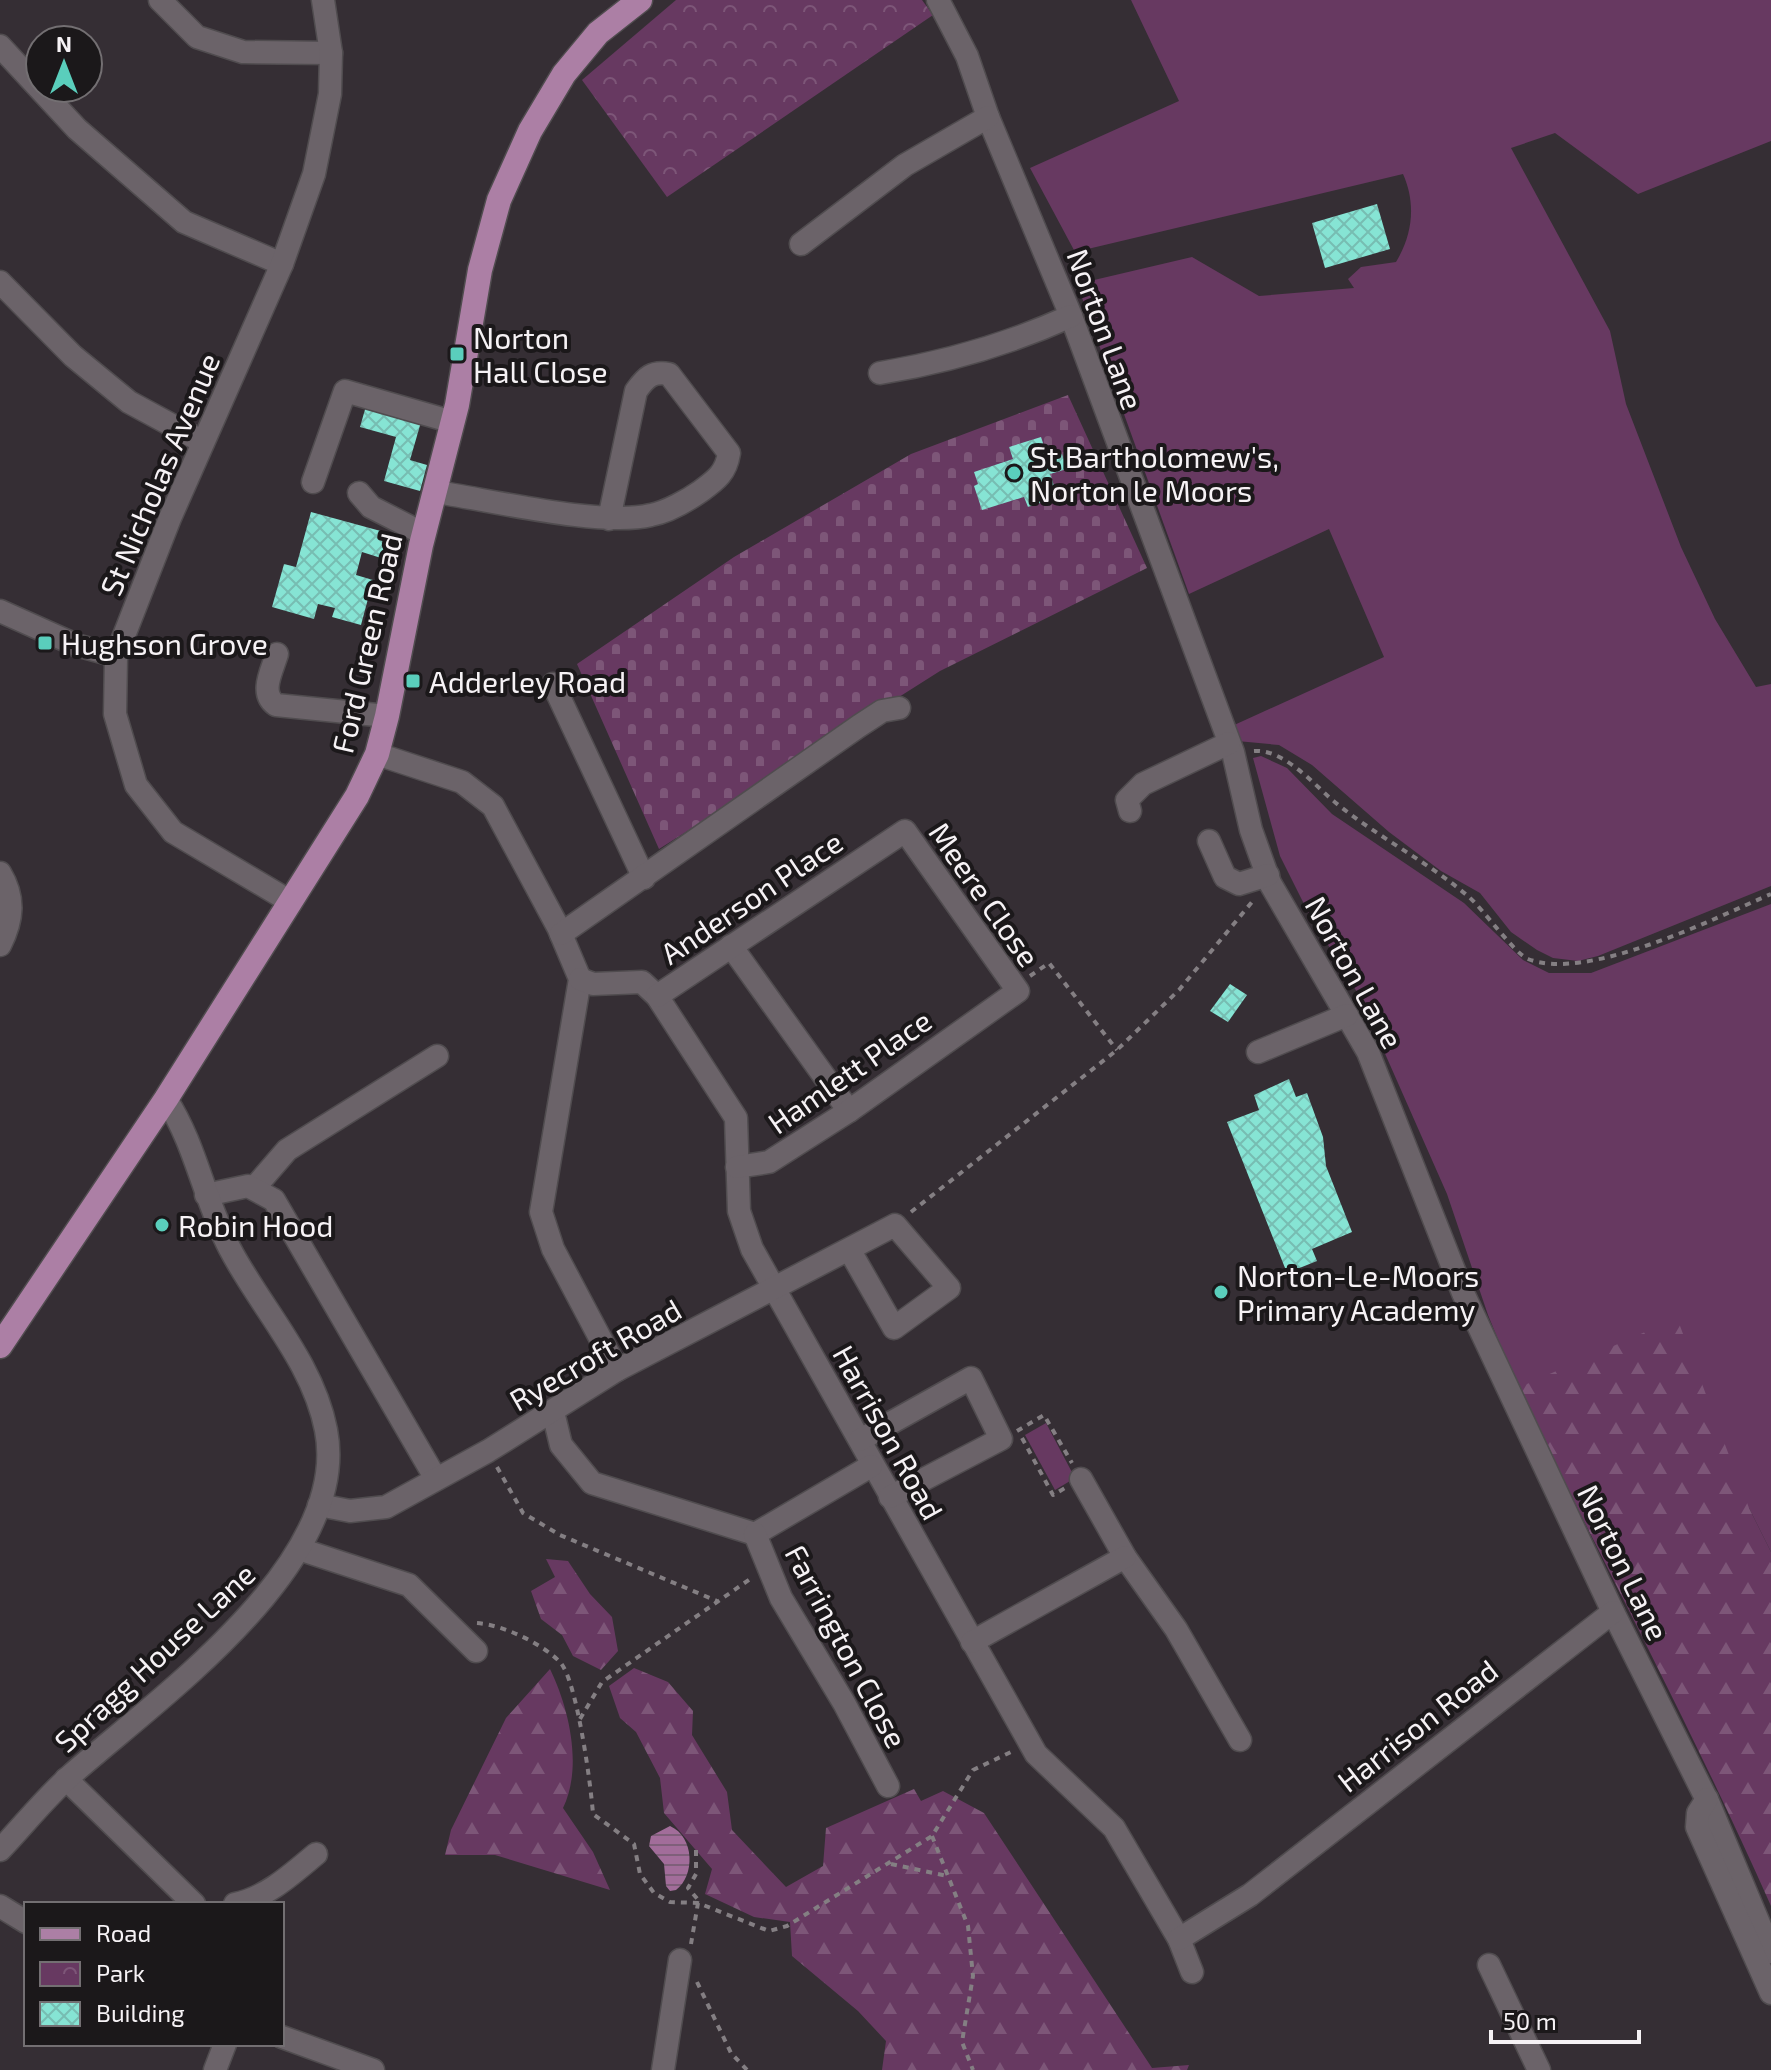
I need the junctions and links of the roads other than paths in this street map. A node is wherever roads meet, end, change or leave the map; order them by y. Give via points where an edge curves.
1 (160, 0) edge
2 (323, 0) edge
3 (640, 0) edge
4 (938, 0) edge
5 (0, 46) edge
6 (331, 53) junction
7 (988, 117) junction
8 (801, 244) dead end
9 (282, 264) junction
10 (0, 282) edge
11 (1071, 316) junction
12 (880, 373) dead end
13 (453, 422) junction
14 (203, 442) junction
15 (313, 482) dead end
16 (436, 492) junction
17 (359, 493) dead end
18 (609, 519) junction
19 (424, 534) junction
20 (0, 611) edge
21 (277, 654) dead end
22 (116, 656) junction
23 (553, 684) dead end
24 (899, 708) dead end
25 (387, 716) junction
26 (1231, 748) junction
27 (377, 754) junction
28 (1130, 811) dead end
29 (1209, 841) dead end
30 (878, 848) joint
31 (0, 873) edge
32 (644, 878) junction
33 (1269, 879) junction
34 (291, 902) junction
35 (561, 934) junction
36 (0, 945) edge
37 (731, 946) junction
38 (580, 979) junction
39 (657, 996) junction
40 (989, 1010) joint
41 (1347, 1015) junction
42 (1258, 1052) dead end
43 (437, 1056) dead end
44 (166, 1099) junction
45 (849, 1111) junction
46 (737, 1167) junction
47 (255, 1187) junction
48 (206, 1195) junction
49 (850, 1251) junction
50 (775, 1289) junction
51 (0, 1346) edge
52 (617, 1370) junction
53 (553, 1412) junction
54 (860, 1440) junction
55 (871, 1466) junction
56 (436, 1479) junction
57 (1081, 1479) road end
58 (890, 1497) junction
59 (319, 1505) junction
60 (755, 1534) junction
61 (299, 1549) junction
62 (1125, 1557) junction
63 (1613, 1612) junction
64 (972, 1642) junction
65 (476, 1651) dead end
66 (1240, 1740) dead end
67 (66, 1779) junction
68 (888, 1786) dead end
69 (1707, 1799) junction
70 (0, 1850) edge
71 (316, 1854) dead end
72 (192, 1902) edge
73 (244, 1902) edge
74 (0, 1906) edge
75 (24, 1921) edge
76 (1179, 1939) junction
77 (1771, 1952) edge
78 (1489, 1965) dead end
79 (676, 1971) road end
80 (1192, 1972) dead end
81 (1771, 1993) edge
82 (284, 2038) edge
83 (224, 2046) edge
84 (215, 2070) edge
85 (373, 2070) edge
86 (663, 2070) edge
87 (1539, 2070) edge

1 - 6 street via 197,37 243,52
2 - 6 street, St Nicholas Avenue
3 - 13 main road, Ford Green Road via 590,43 564,74 530,131 499,200 480,270
4 - 7 street, Norton Lane via 967,56
5 - 9 street via 77,129 184,222
6 - 9 street, St Nicholas Avenue via 325,130
7 - 8 street via 905,165
7 - 11 street, Norton Lane
9 - 14 street, St Nicholas Avenue
10 - 14 street via 73,356 129,402
11 - 12 street via 944,363
11 - 26 street, Norton Lane
13 - 15 street via 345,391
13 - 16 main road, Ford Green Road
14 - 22 street, St Nicholas Avenue
16 - 18 street
16 - 19 main road, Ford Green Road
17 - 19 street via 371,507
18 - 18 street via 636,391 646,377 669,374 729,453 727,465 695,496 652,515
19 - 25 main road, Ford Green Road
20 - 22 street via 76,645
21 - 25 street via 267,689 276,705
22 - 34 street, St Nicholas Avenue via 115,714 136,785 173,832
23 - 32 street
24 - 32 street via 891,707 859,726
25 - 27 main road, Ford Green Road
26 - 28 street via 1143,784 1127,800
26 - 33 street, Norton Lane
27 - 34 main road, Ford Green Road
27 - 35 street via 462,782 493,806
29 - 33 street via 1225,877 1239,884
30 - 37 street, Anderson Place
30 - 40 street, Meere Close via 905,831 1014,985 1018,991
31 - 36 street via 13,905
32 - 35 street
33 - 41 street, Norton Lane
34 - 44 main road, Ford Green Road
35 - 38 street
37 - 39 street, Anderson Place
37 - 45 street
38 - 39 street via 593,984 642,982
38 - 52 street via 541,1212 553,1249
39 - 46 street, Harrison Road via 736,1118
40 - 45 street, Hamlett Place
41 - 42 street
41 - 63 street, Norton Lane via 1374,1066 1463,1293
43 - 47 street via 287,1150
44 - 48 street, Spragg House Lane via 182,1123
44 - 51 main road, Ford Green Road
45 - 46 street, Hamlett Place via 769,1162
46 - 50 street, Harrison Road via 739,1211 752,1249
47 - 48 street
47 - 56 street via 274,1200
48 - 59 street, Spragg House Lane via 229,1248 299,1360 319,1404 329,1458
49 - 49 street, Ryecroft Road via 895,1225 949,1288 894,1328
49 - 50 street, Ryecroft Road
50 - 52 street, Ryecroft Road
50 - 54 street, Harrison Road
52 - 53 street, Ryecroft Road
53 - 56 street, Ryecroft Road
53 - 60 street via 561,1445 592,1483
54 - 55 street, Harrison Road
54 - 58 street via 971,1378 1009,1434
55 - 58 street, Harrison Road
55 - 60 street
56 - 59 street, Ryecroft Road via 386,1507 350,1511
57 - 62 street
58 - 64 street, Harrison Road
59 - 61 street, Spragg House Lane
60 - 68 street, Farrington Close via 781,1598
61 - 65 street via 409,1585
61 - 67 street, Spragg House Lane via 280,1581 226,1639
62 - 64 street
62 - 66 street via 1176,1629
63 - 69 street, Norton Lane
63 - 76 street, Harrison Road via 1250,1895
64 - 76 street, Harrison Road via 1036,1754 1114,1828
67 - 70 street, Spragg House Lane
67 - 72 street
69 - 77 street, Norton Lane
69 - 81 street via 1697,1827
71 - 73 street via 282,1882
74 - 75 street
76 - 80 street, Harrison Road
78 - 87 street
79 - 86 street
82 - 85 street
83 - 84 street

